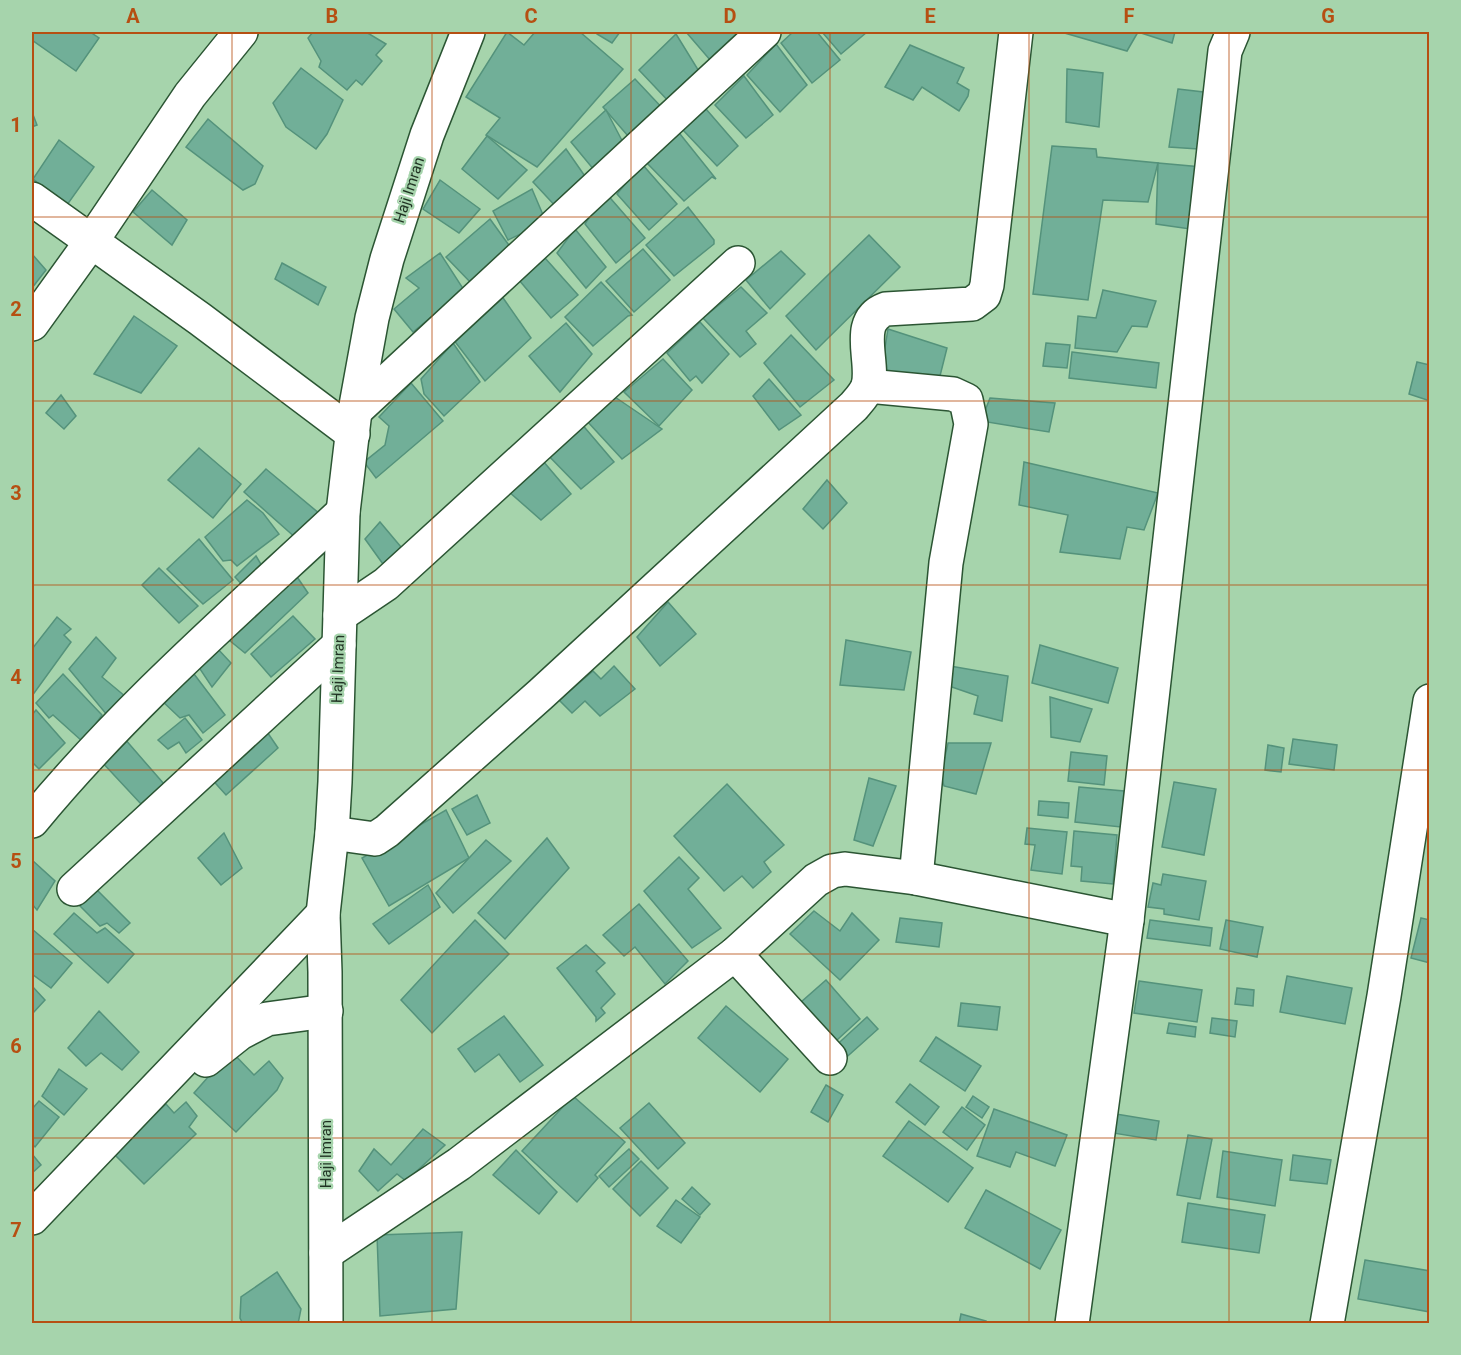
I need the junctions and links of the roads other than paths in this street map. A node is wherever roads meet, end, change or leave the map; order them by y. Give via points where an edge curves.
1 (241, 32) edge
2 (468, 32) edge
3 (764, 32) edge
4 (1016, 32) edge
5 (1233, 32) edge
6 (32, 199) edge
7 (91, 242) junction
8 (738, 263) dead end
9 (32, 324) edge
10 (868, 386) junction
11 (354, 423) junction
12 (343, 512) junction
13 (339, 630) junction
14 (1430, 701) edge
15 (32, 821) edge
16 (332, 834) junction
17 (916, 878) junction
18 (74, 889) dead end
19 (323, 914) junction
20 (1127, 920) junction
21 (735, 954) junction
22 (326, 1011) junction
23 (830, 1058) dead end
24 (184, 1078) dead end
25 (32, 1218) edge
26 (326, 1253) junction
27 (326, 1323) edge
28 (1072, 1323) edge
29 (1327, 1323) edge

1 - 7 street via 190,95
2 - 11 street, Haji Imran via 427,135 387,259 372,318
3 - 11 street
4 - 10 street via 984,295 972,304 878,312 867,330
5 - 20 street via 1225,51
6 - 7 street
7 - 9 street
7 - 11 street
8 - 13 street
10 - 16 street via 845,414 387,831 375,838
10 - 17 street via 952,394 966,399 971,424 946,563
11 - 12 street, Haji Imran
12 - 13 street, Haji Imran
12 - 15 street via 137,704
13 - 16 street, Haji Imran
13 - 18 street
14 - 29 street
16 - 19 street, Haji Imran
17 - 20 street
17 - 21 street via 845,869 832,871 816,880
19 - 22 street, Haji Imran
19 - 25 street
20 - 28 street
21 - 23 street
21 - 26 street via 459,1164
22 - 24 street via 267,1018 240,1033
22 - 26 street, Haji Imran
26 - 27 street, Haji Imran

